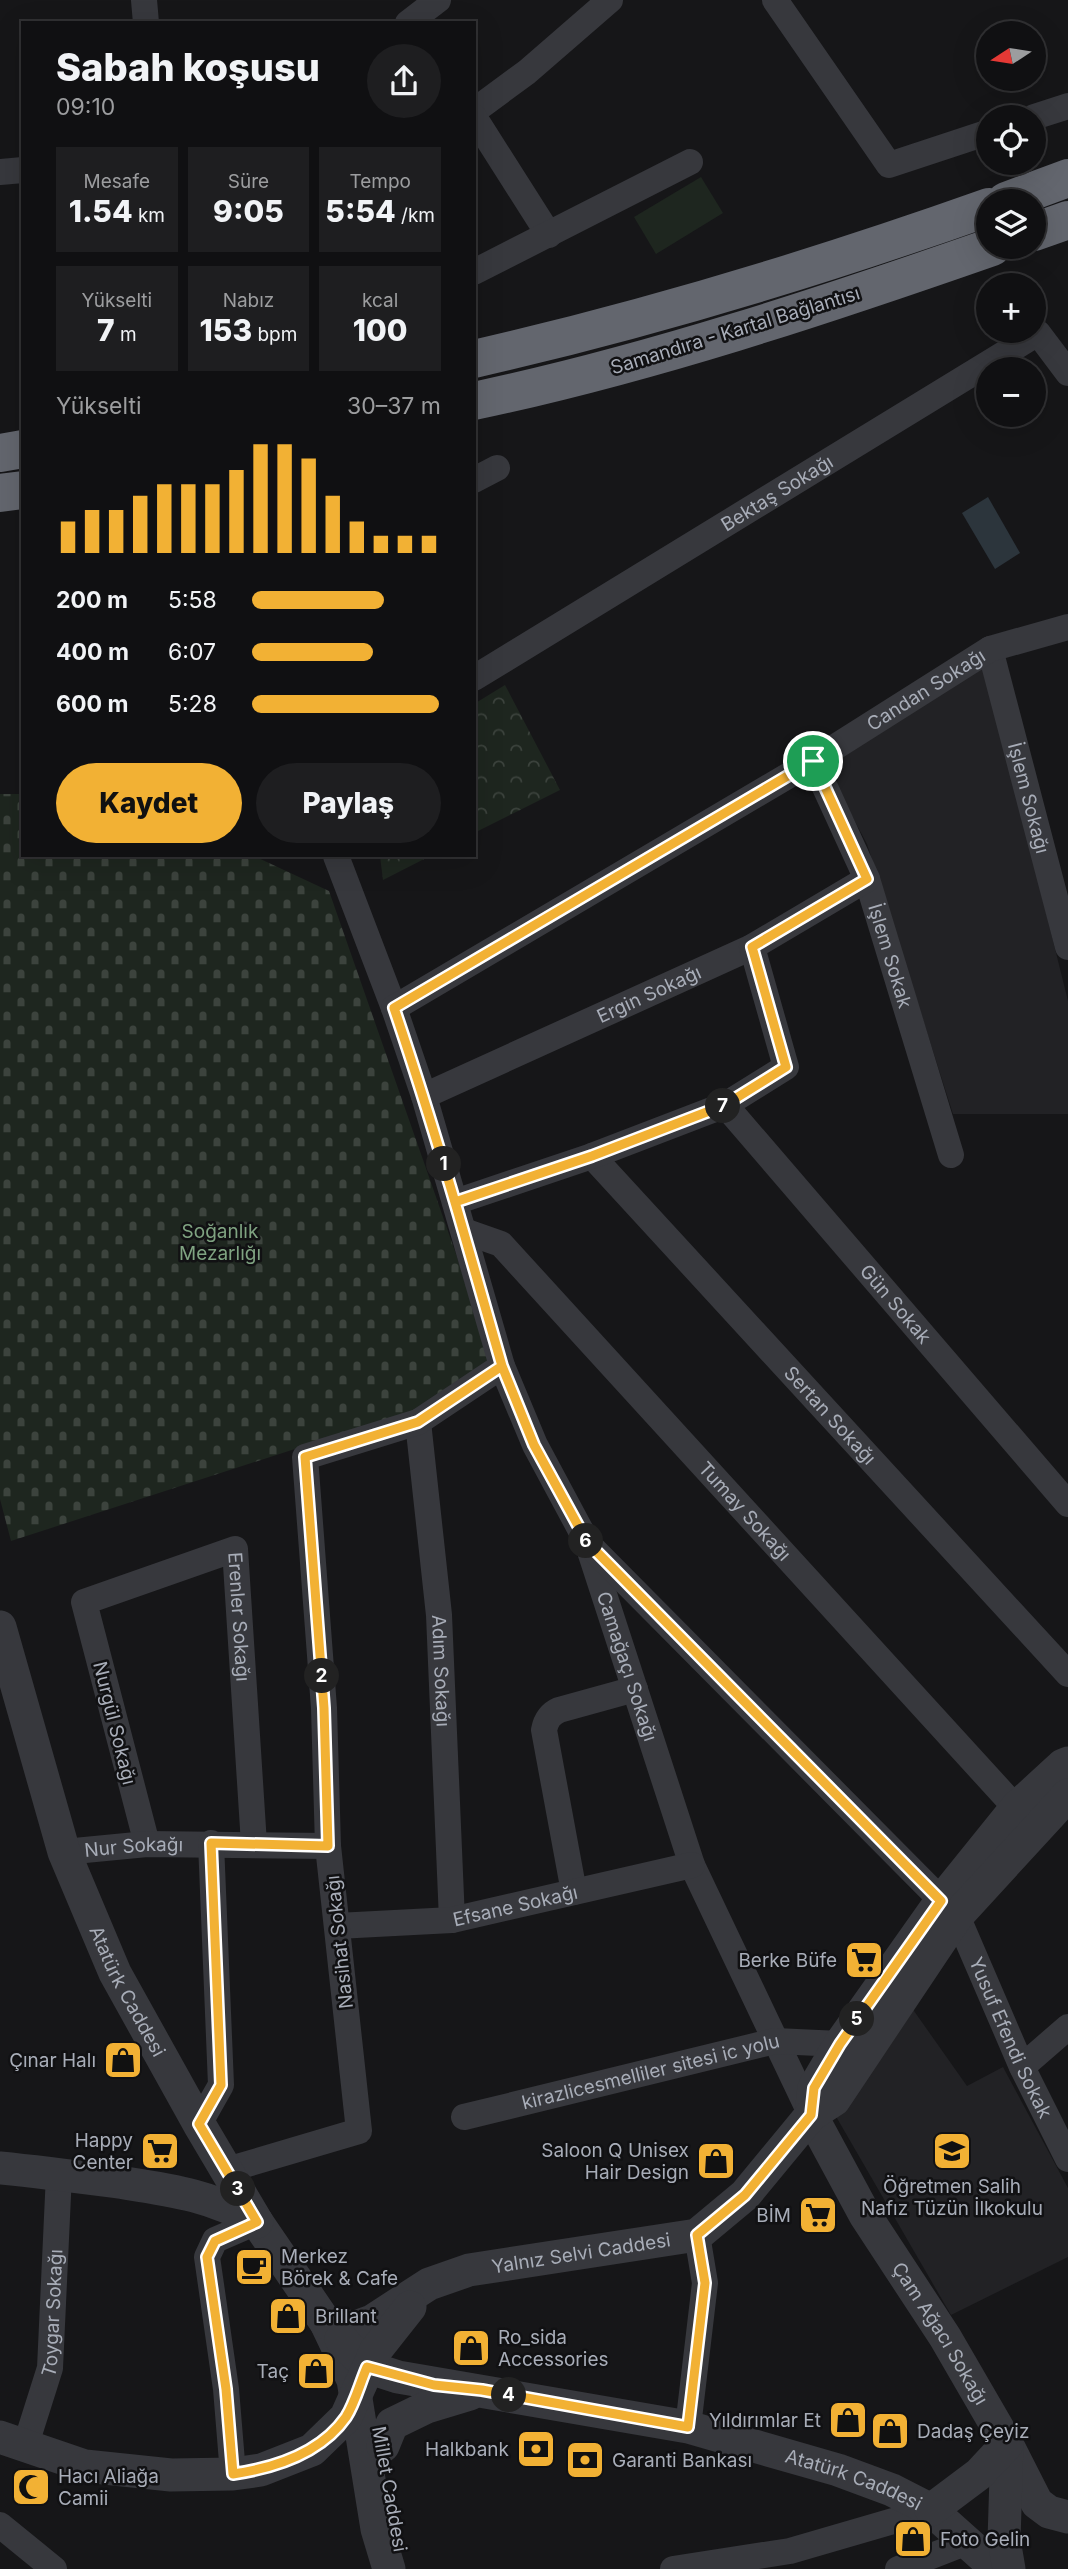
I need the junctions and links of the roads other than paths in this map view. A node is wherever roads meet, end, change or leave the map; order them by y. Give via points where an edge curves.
1 (144, 0) edge
2 (438, 0) edge
3 (610, 0) edge
4 (775, 0) edge
5 (146, 21) edge
6 (411, 21) edge
7 (1068, 106) edge
8 (476, 112) edge
9 (1046, 113) edge
10 (476, 117) edge
11 (976, 136) edge
12 (690, 162) dead end
13 (21, 170) edge
14 (0, 172) edge
15 (1068, 178) edge
16 (1038, 189) edge
17 (976, 212) edge
18 (1068, 220) edge
19 (1046, 228) edge
20 (549, 235) junction
21 (976, 253) edge
22 (476, 271) edge
23 (476, 359) edge
24 (1068, 373) edge
25 (476, 401) edge
26 (21, 449) edge
27 (0, 453) edge
28 (21, 489) edge
29 (0, 493) edge
30 (1068, 627) edge
31 (990, 649) junction
32 (476, 677) edge
33 (813, 761) junction
34 (336, 857) edge
35 (867, 879) junction
36 (752, 947) junction
37 (1068, 947) edge
38 (394, 1008) junction
39 (424, 1096) junction
40 (725, 1105) junction
41 (951, 1155) dead end
42 (592, 1156) junction
43 (455, 1202) junction
44 (464, 1231) junction
45 (502, 1366) junction
46 (418, 1422) junction
47 (1068, 1504) edge
48 (587, 1542) junction
49 (84, 1602) joint
50 (1, 1632) edge
51 (1068, 1674) edge
52 (635, 1689) junction
53 (1068, 1763) edge
54 (1068, 1795) edge
55 (1016, 1808) junction
56 (211, 1843) junction
57 (146, 1844) junction
58 (254, 1844) junction
59 (328, 1846) junction
60 (64, 1852) junction
61 (692, 1865) junction
62 (574, 1892) junction
63 (949, 1909) junction
64 (452, 1920) junction
65 (337, 1926) junction
66 (1068, 2027) edge
67 (775, 2041) junction
68 (840, 2044) junction
69 (1022, 2067) junction
70 (811, 2115) junction
71 (464, 2117) dead end
72 (213, 2148) junction
73 (1068, 2159) edge
74 (0, 2168) edge
75 (59, 2174) junction
76 (168, 2190) junction
77 (257, 2222) junction
78 (697, 2235) junction
79 (429, 2284) junction
80 (326, 2323) junction
81 (361, 2382) junction
82 (482, 2390) junction
83 (688, 2427) junction
84 (13, 2442) edge
85 (1007, 2444) junction
86 (383, 2446) junction
87 (233, 2474) junction
88 (931, 2510) junction
89 (1068, 2517) edge
90 (0, 2525) edge
91 (1068, 2536) edge
92 (965, 2543) junction
93 (1004, 2563) edge
94 (45, 2567) edge
95 (389, 2569) edge
96 (405, 2569) edge
97 (673, 2569) edge
98 (898, 2569) edge

1 - 5 street
2 - 6 street
3 - 8 street
4 - 11 street via 889,165
7 - 9 street
10 - 20 street
12 - 20 street
13 - 14 street
15 - 16 highway
17 - 23 highway, Samandıra - Kartal Bağlantısı via 712,298
18 - 19 highway
20 - 22 street
21 - 25 highway, Samandıra - Kartal Bağlantısı via 864,292 576,378
24 - 32 street, Bektaş Sokağı via 1038,333
26 - 27 highway
28 - 29 highway
30 - 31 street, Candan Sokağı
31 - 33 street, Candan Sokağı
31 - 37 street, İşlem Sokağı
33 - 35 street, İşlem Sokak
33 - 38 street, Candan Sokağı
34 - 38 street, Camağaçı Sokağı
35 - 36 street, Ergin Sokağı
35 - 41 street, İşlem Sokak
36 - 39 street, Ergin Sokağı
36 - 40 street via 786,1067
38 - 39 street, Camağaçı Sokağı
39 - 43 street, Camağaçı Sokağı
40 - 42 street
40 - 47 street, Gün Sokak
42 - 43 street
42 - 51 street, Sertan Sokağı
43 - 44 street, Camağaçı Sokağı
44 - 45 street, Camağaçı Sokağı
44 - 55 street, Tumay Sokağı via 501,1244
45 - 46 street, Nasihat Sokağı
45 - 48 street, Camağaçı Sokağı via 534,1445
46 - 59 street, Nasihat Sokağı via 305,1457 324,1708
46 - 64 street, Adım Sokağı via 439,1615
48 - 52 street, Camağaçı Sokağı
48 - 63 street
49 - 57 street, Nurgül Sokağı
49 - 58 street, Erenler Sokağı via 235,1549
50 - 60 street, Atatürk Caddesi
52 - 61 street, Camağaçı Sokağı
52 - 62 street via 559,1710 545,1723
53 - 55 street, Yalnız Selvi Caddesi
54 - 63 street, Yalnız Selvi Caddesi
55 - 63 street, Yalnız Selvi Caddesi
56 - 57 street, Nur Sokağı
56 - 58 street, Nur Sokağı
56 - 72 street via 221,2085
57 - 60 street, Nur Sokağı
58 - 59 street, Nur Sokağı
59 - 65 street, Nasihat Sokağı
60 - 72 street, Atatürk Caddesi via 115,1973
61 - 62 street, Efsane Sokağı
61 - 67 street, Camağaçı Sokağı
62 - 64 street, Efsane Sokağı
63 - 68 street, Yalnız Selvi Caddesi
63 - 69 street, Yusuf Efendi Sokak
63 - 70 street, Yalnız Selvi Caddesi via 834,2100
64 - 65 street, Efsane Sokağı
65 - 72 street, Nasihat Sokağı via 359,2131
66 - 69 street
67 - 68 street, kirazlicesmelliler sitesi ic yolu
67 - 70 street, Camağaçı Sokağı
67 - 71 street, kirazlicesmelliler sitesi ic yolu
68 - 70 street, Yalnız Selvi Caddesi via 814,2088
69 - 73 street, Yusuf Efendi Sokak
70 - 78 street, Yalnız Selvi Caddesi via 745,2195
70 - 85 street, Çam Ağacı Sokağı via 864,2215
72 - 76 street via 184,2184
72 - 77 street, Atatürk Caddesi
74 - 75 street
75 - 76 street
75 - 84 street, Toygar Sokağı via 50,2368
76 - 77 street via 222,2204
77 - 80 street, Atatürk Caddesi
77 - 87 street via 215,2241 207,2257
78 - 79 street, Yalnız Selvi Caddesi via 469,2270
78 - 83 street via 705,2283
79 - 80 street, Yalnız Selvi Caddesi via 372,2321 355,2327
79 - 81 street via 376,2350
80 - 81 street, Atatürk Caddesi
81 - 82 street, Atatürk Caddesi
81 - 86 street, Millet Caddesi
81 - 87 street via 346,2417 312,2450 261,2470
81 - 95 street, Millet Caddesi via 377,2529
82 - 83 street, Atatürk Caddesi
82 - 86 street, Atatürk Caddesi via 427,2407 392,2424
83 - 88 street, Atatürk Caddesi via 838,2470
84 - 87 street via 85,2466 171,2475
85 - 88 street via 979,2474
85 - 89 street, Çam Ağacı Sokağı via 1037,2503
85 - 93 street
86 - 96 street, Millet Caddesi via 388,2500
88 - 92 street, Atatürk Caddesi
88 - 97 street via 790,2551
90 - 94 street
91 - 93 street via 1043,2530 1016,2535
92 - 93 street, Atatürk Caddesi
92 - 98 street

